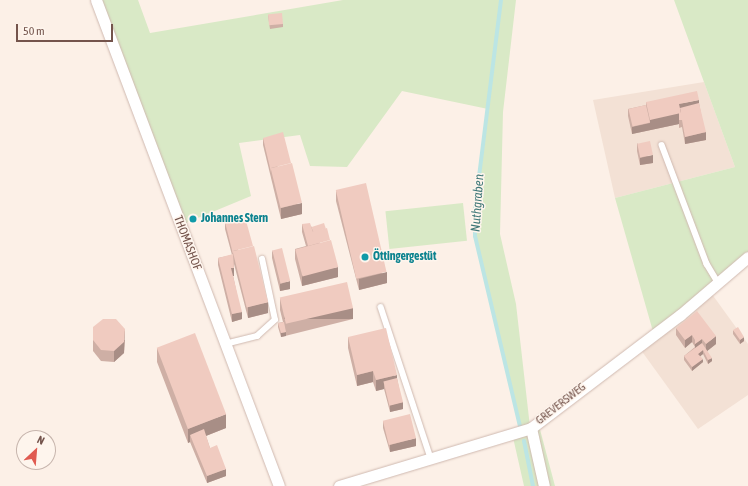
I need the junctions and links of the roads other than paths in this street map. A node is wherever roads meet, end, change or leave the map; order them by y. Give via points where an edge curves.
1 (96, 0) edge
2 (662, 145) dead end
3 (748, 257) edge
4 (262, 259) dead end
5 (718, 282) junction
6 (382, 307) dead end
7 (225, 344) junction
8 (530, 428) junction
9 (431, 459) junction
10 (279, 486) edge
11 (339, 486) edge
12 (544, 486) edge

1 - 7 street, THOMASHOF
2 - 5 lane via 707,264
3 - 5 street, GREVERSWEG
4 - 7 lane via 275,320 257,336
5 - 8 street, GREVERSWEG via 680,315
6 - 9 lane
7 - 10 street, THOMASHOF
8 - 9 street, GREVERSWEG
8 - 12 street
9 - 11 street, GREVERSWEG

